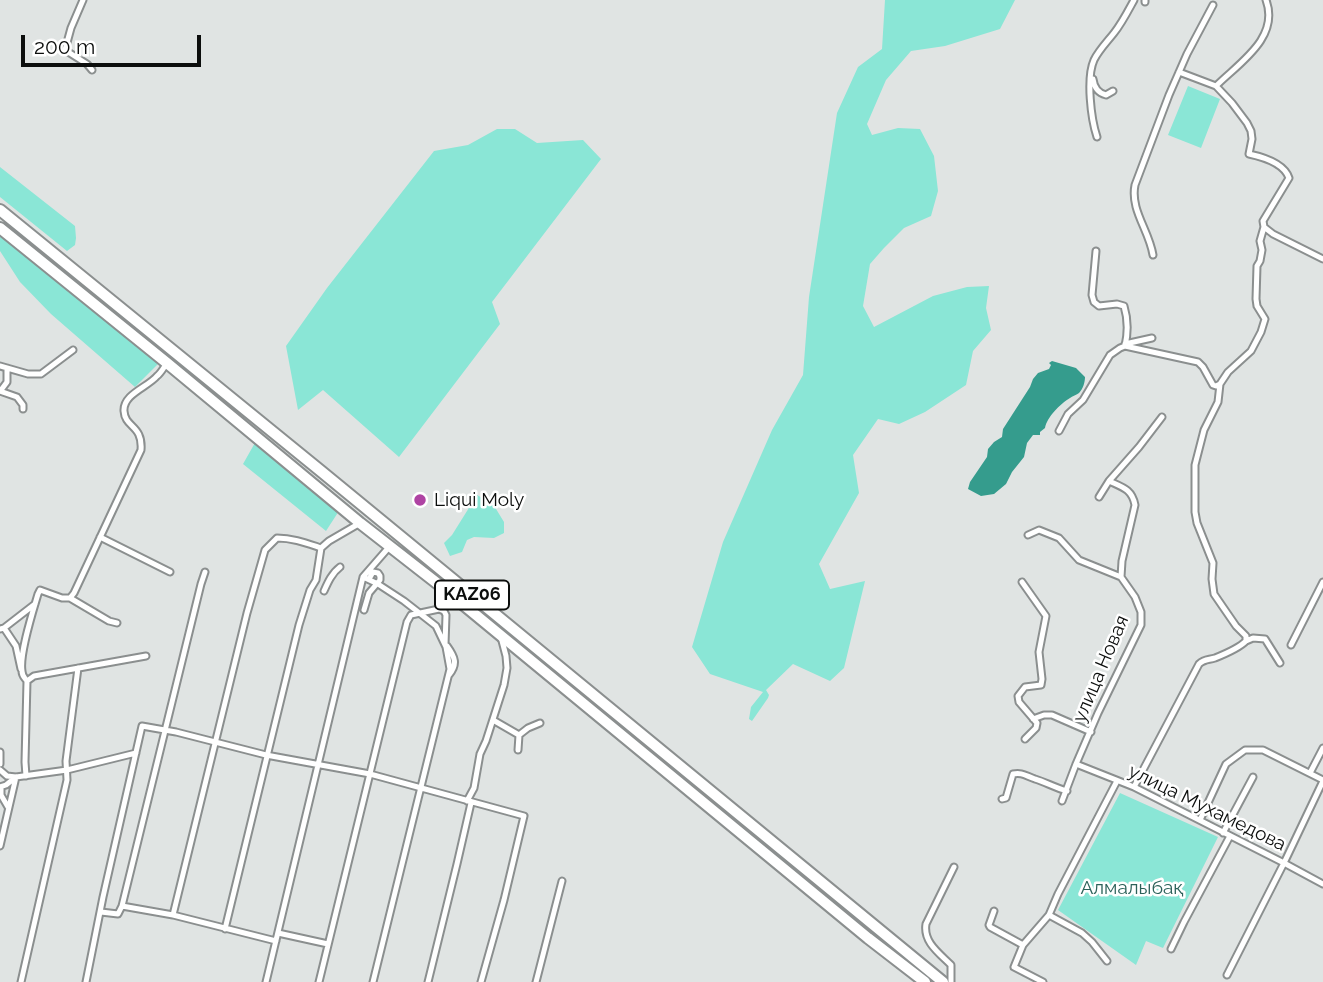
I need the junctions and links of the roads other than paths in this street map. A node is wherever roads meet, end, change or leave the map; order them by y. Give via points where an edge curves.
1 (83, 0) edge
2 (1134, 0) edge
3 (1266, 0) edge
4 (1213, 5) dead end
5 (1091, 69) junction
6 (92, 70) dead end
7 (1179, 72) junction
8 (1216, 86) junction
9 (1113, 91) dead end
10 (1097, 137) dead end
11 (0, 210) edge
12 (1264, 227) junction
13 (0, 228) edge
14 (1096, 251) dead end
15 (1153, 255) dead end
16 (1323, 259) edge
17 (1152, 338) dead end
18 (1125, 345) junction
19 (73, 350) dead end
20 (167, 363) junction
21 (0, 366) edge
22 (8, 368) junction
23 (1216, 385) junction
24 (0, 391) edge
25 (23, 409) dead end
26 (1162, 416) dead end
27 (1059, 432) dead end
28 (1109, 481) junction
29 (1099, 497) dead end
30 (359, 523) junction
31 (1028, 535) dead end
32 (100, 537) junction
33 (390, 546) junction
34 (321, 548) junction
35 (340, 567) dead end
36 (170, 572) dead end
37 (205, 572) dead end
38 (366, 578) junction
39 (1121, 578) junction
40 (329, 579) junction
41 (1022, 582) dead end
42 (1323, 582) edge
43 (377, 583) junction
44 (310, 590) junction
45 (324, 591) dead end
46 (70, 598) junction
47 (35, 604) junction
48 (364, 610) dead end
49 (419, 612) junction
50 (117, 623) dead end
51 (2, 628) edge
52 (501, 635) junction
53 (1246, 641) junction
54 (445, 645) junction
55 (1291, 645) dead end
56 (146, 656) dead end
57 (1280, 663) dead end
58 (78, 668) junction
59 (21, 670) junction
60 (27, 681) junction
61 (1033, 719) junction
62 (493, 720) junction
63 (540, 723) dead end
64 (165, 730) junction
65 (1091, 732) junction
66 (519, 734) junction
67 (1025, 739) dead end
68 (216, 742) junction
69 (1323, 748) edge
70 (517, 750) dead end
71 (0, 752) edge
72 (136, 753) junction
73 (266, 755) junction
74 (0, 764) edge
75 (1076, 764) junction
76 (318, 765) junction
77 (0, 770) edge
78 (67, 770) junction
79 (370, 774) junction
80 (1310, 774) junction
81 (26, 776) junction
82 (16, 777) junction
83 (1253, 777) dead end
84 (1323, 780) edge
85 (1118, 781) junction
86 (0, 787) edge
87 (1134, 787) junction
88 (422, 789) junction
89 (1067, 791) junction
90 (1002, 799) dead end
91 (469, 802) junction
92 (1062, 802) dead end
93 (8, 807) junction
94 (1199, 820) junction
95 (1223, 833) junction
96 (1230, 836) junction
97 (0, 846) edge
98 (1284, 863) junction
99 (954, 867) dead end
100 (562, 881) dead end
101 (1323, 884) edge
102 (122, 906) junction
103 (101, 912) junction
104 (995, 912) dead end
105 (173, 915) junction
106 (1049, 915) junction
107 (225, 929) junction
108 (278, 933) junction
109 (276, 942) junction
110 (328, 944) junction
111 (1023, 945) junction
112 (1171, 949) dead end
113 (1107, 961) dead end
114 (1227, 975) dead end
115 (21, 982) edge
116 (86, 982) edge
117 (266, 982) edge
118 (319, 982) edge
119 (373, 982) edge
120 (428, 982) edge
121 (481, 982) edge
122 (536, 982) edge
123 (925, 982) edge
124 (943, 982) edge
125 (951, 982) edge
126 (1043, 982) edge

1 - 6 street via 65,50
2 - 5 street
3 - 8 street via 1270,10 1264,34 1245,60
4 - 7 street
5 - 9 street via 1097,89 1106,95
5 - 10 street via 1090,98
7 - 8 street
7 - 15 street via 1134,193
8 - 12 street via 1247,122 1252,139 1248,154 1280,165 1289,174
11 - 124 highway, KАZ06
12 - 16 street
12 - 23 street via 1256,299 1265,319 1251,351
13 - 20 highway, KАZ06
14 - 18 street via 1094,302 1124,306
17 - 18 street
18 - 23 street via 1198,362
18 - 27 street via 1110,355
19 - 22 street via 41,374
20 - 30 highway, KАZ06
20 - 32 street via 124,406 127,420 139,433 141,450
21 - 22 street
22 - 24 street via 5,388
23 - 53 street via 1218,402 1204,430 1195,465 1195,512 1213,563 1214,594
24 - 25 street via 17,397
26 - 28 street
28 - 29 street
28 - 39 street via 1132,494 1135,505
30 - 33 highway, KАZ06
30 - 34 street
31 - 39 street via 1039,530 1059,538 1079,560
32 - 36 street
32 - 46 street
33 - 38 street
33 - 52 highway, KАZ06
34 - 44 street
34 - 68 street via 277,538 265,550
35 - 40 street
37 - 64 street
38 - 43 street
38 - 76 street
39 - 65 street, улица Новая via 1135,597 1142,625
40 - 44 street
40 - 45 street
41 - 61 street via 1046,616 1039,652 1041,685 1025,687 1018,696
42 - 55 street
43 - 48 street
43 - 49 street
44 - 73 street
46 - 47 street via 40,590
46 - 50 street
47 - 51 street
47 - 59 street
49 - 54 street via 436,626
49 - 54 street via 444,611
49 - 79 street via 407,622
51 - 59 street via 16,646
52 - 62 street via 507,668
52 - 123 highway, KАZ06
53 - 57 street via 1265,639
53 - 87 street via 1199,664
54 - 88 street via 450,669
56 - 58 street
58 - 60 street
58 - 78 street
59 - 60 street
60 - 81 street
61 - 65 street via 1052,715
61 - 67 street via 1036,728
62 - 66 street
62 - 91 street
63 - 66 street
64 - 68 street
64 - 72 street via 142,726
64 - 102 street
65 - 75 street, улица Новая
66 - 70 street
68 - 73 street
68 - 105 street
69 - 80 street
71 - 74 street
72 - 78 street
72 - 103 street
73 - 76 street
73 - 107 street
75 - 85 street, улица Мухамедова
75 - 89 street, улица Новая
76 - 79 street
76 - 108 street
77 - 82 street
78 - 81 street
78 - 115 street
79 - 88 street
79 - 110 street
80 - 84 street
80 - 94 street via 1263,750 1245,750 1226,764
81 - 82 street
82 - 86 street
82 - 93 street
83 - 95 street
84 - 98 street
85 - 87 street, улица Мухамедова
85 - 106 street
86 - 93 street
87 - 94 street, улица Мухамедова
88 - 91 street
88 - 119 street
89 - 90 street via 1017,772
89 - 92 street, улица Новая
91 - 120 street
91 - 121 street via 523,816
93 - 97 street
94 - 95 street, улица Мухамедова
95 - 96 street, улица Мухамедова
96 - 98 street, улица Мухамедова
96 - 112 street
98 - 101 street, улица Мухамедова
98 - 114 street
99 - 125 street via 925,933 950,965
100 - 122 street
102 - 103 street via 118,914
102 - 105 street
103 - 116 street
104 - 111 street via 990,928
105 - 107 street
106 - 111 street
106 - 113 street via 1082,933
107 - 109 street
108 - 109 street
108 - 110 street
109 - 117 street
110 - 118 street
111 - 126 street via 1014,967

